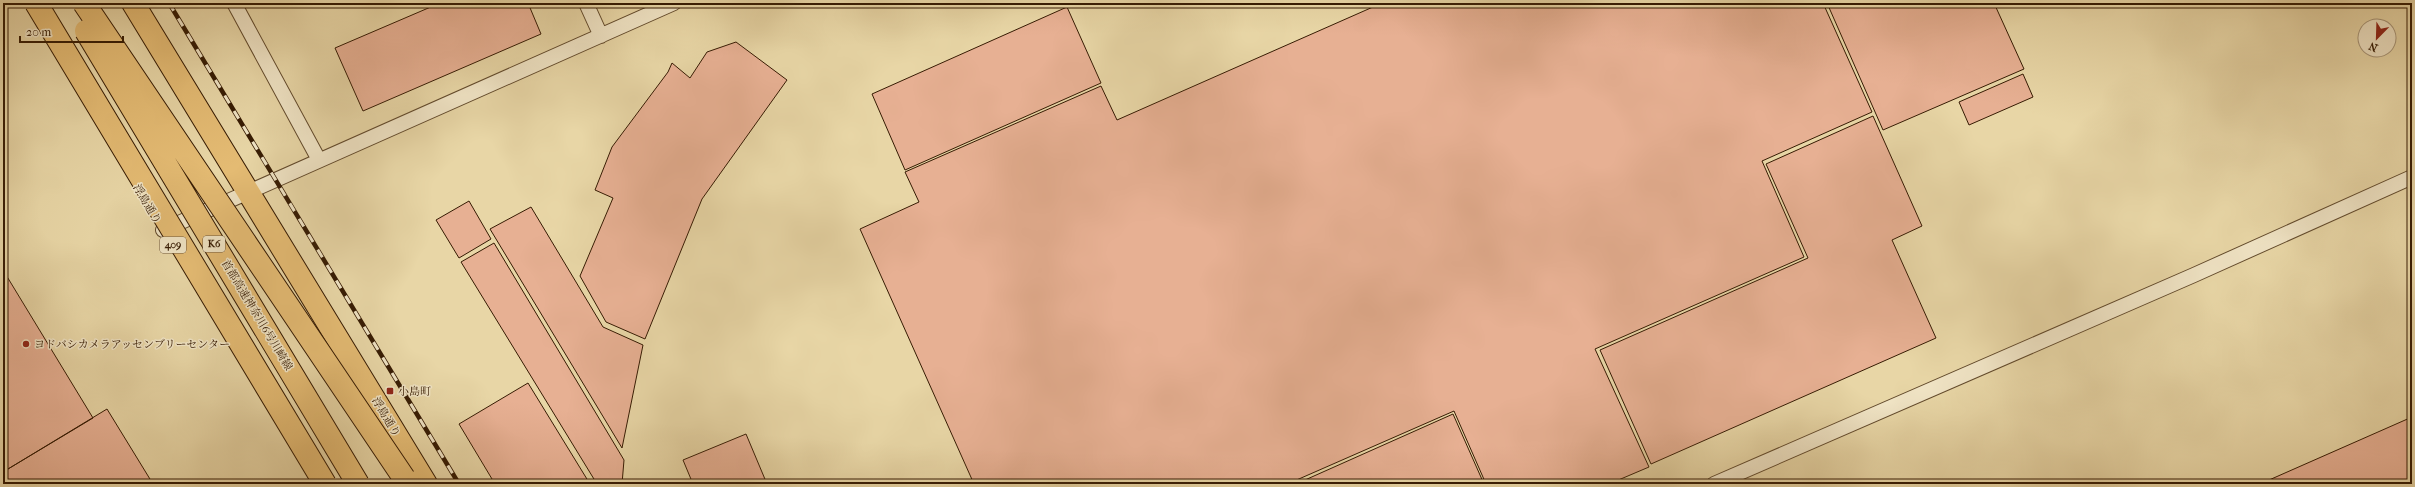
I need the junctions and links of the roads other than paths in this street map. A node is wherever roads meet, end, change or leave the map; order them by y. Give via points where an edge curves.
1 (24, 3) edge
2 (36, 3) edge
3 (69, 3) edge
4 (84, 3) edge
5 (133, 3) edge
6 (234, 3) edge
7 (586, 3) edge
8 (674, 3) edge
9 (601, 36) junction
10 (319, 160) junction
11 (2412, 177) edge
12 (250, 191) junction
13 (163, 230) junction
14 (325, 484) edge
15 (358, 484) edge
16 (408, 484) edge
17 (426, 484) edge
18 (1714, 484) edge

1 - 13 highway, 浮島通り / 409
2 - 14 highway, K6, bridge
3 - 15 highway, 首都高速神奈川6号川崎線 / K6, bridge
4 - 16 highway, bridge
5 - 12 highway, 浮島通り
6 - 10 lane
7 - 9 lane
8 - 9 lane
9 - 10 lane
10 - 12 lane
11 - 18 lane
12 - 13 lane
12 - 17 highway, 浮島通り
13 - 14 highway, 浮島通り / 409

